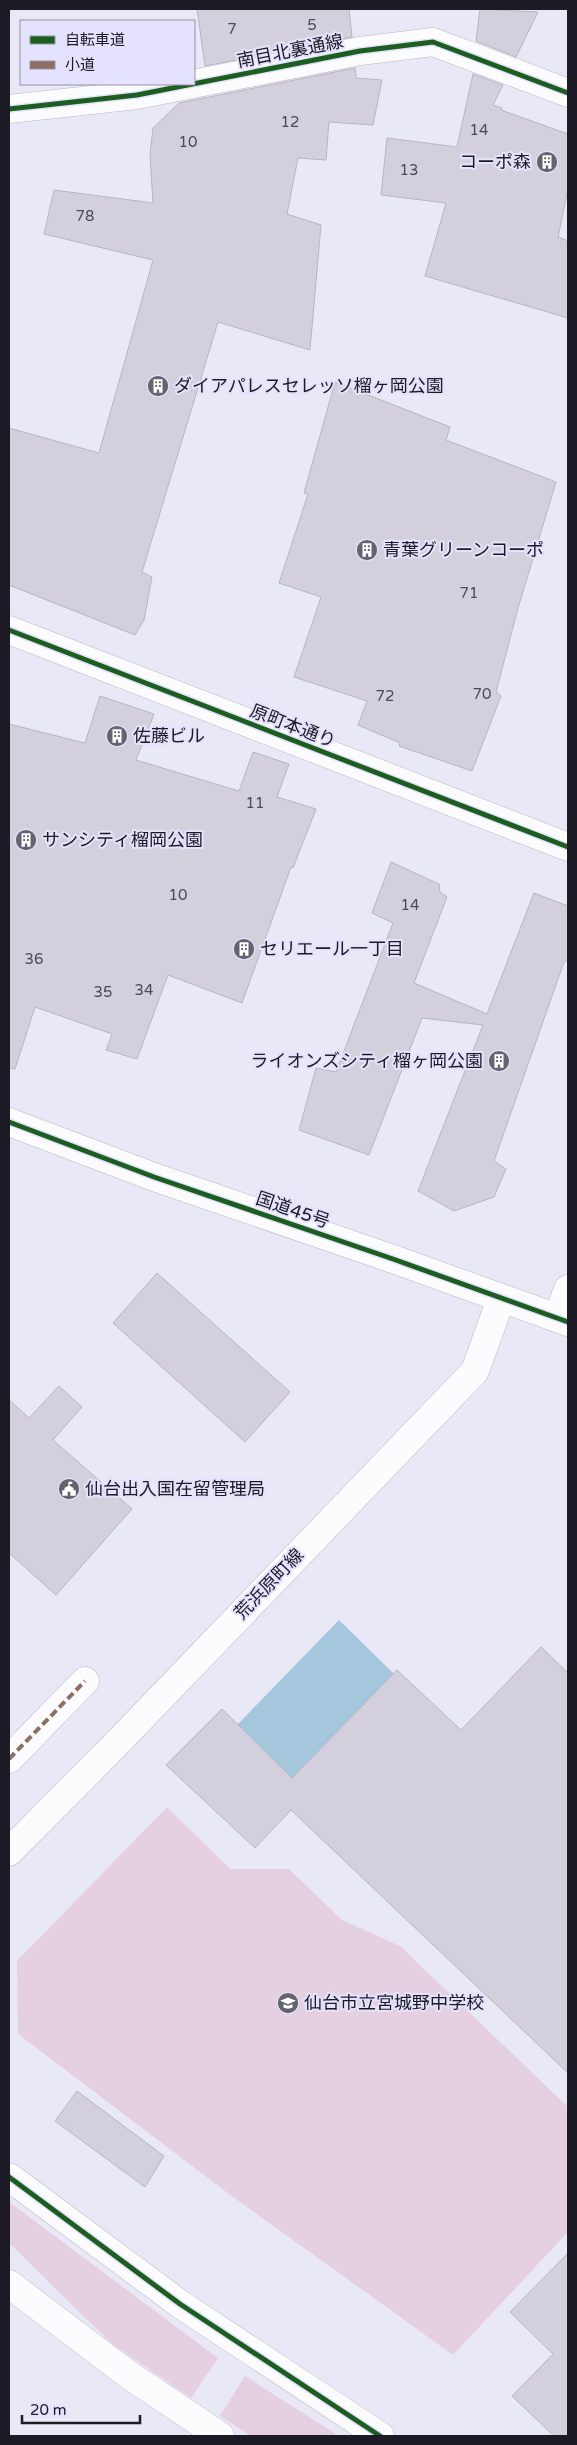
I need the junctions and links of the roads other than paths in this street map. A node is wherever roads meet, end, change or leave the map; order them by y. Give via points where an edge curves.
1 (195, 84) edge
2 (192, 85) edge
3 (568, 93) edge
4 (9, 109) edge
5 (9, 630) edge
6 (568, 848) edge
7 (14, 1130) edge
8 (568, 1289) edge
9 (501, 1299) junction
10 (563, 1320) edge
11 (85, 1681) dead end
12 (9, 1759) edge
13 (9, 1852) edge
14 (9, 2177) edge
15 (9, 2284) edge
16 (220, 2436) edge
17 (380, 2436) edge

1 - 3 main road, 南目北裏通線 via 360,51 434,42
2 - 4 main road, 南目北裏通線 via 137,96
5 - 6 main road, 原町本通り
7 - 9 main road, 国道45号
8 - 10 main road
9 - 10 main road, 国道45号
9 - 13 main road, 荒浜原町線 via 475,1371
11 - 12 main road
14 - 17 main road via 180,2304
15 - 16 main road via 129,2376

